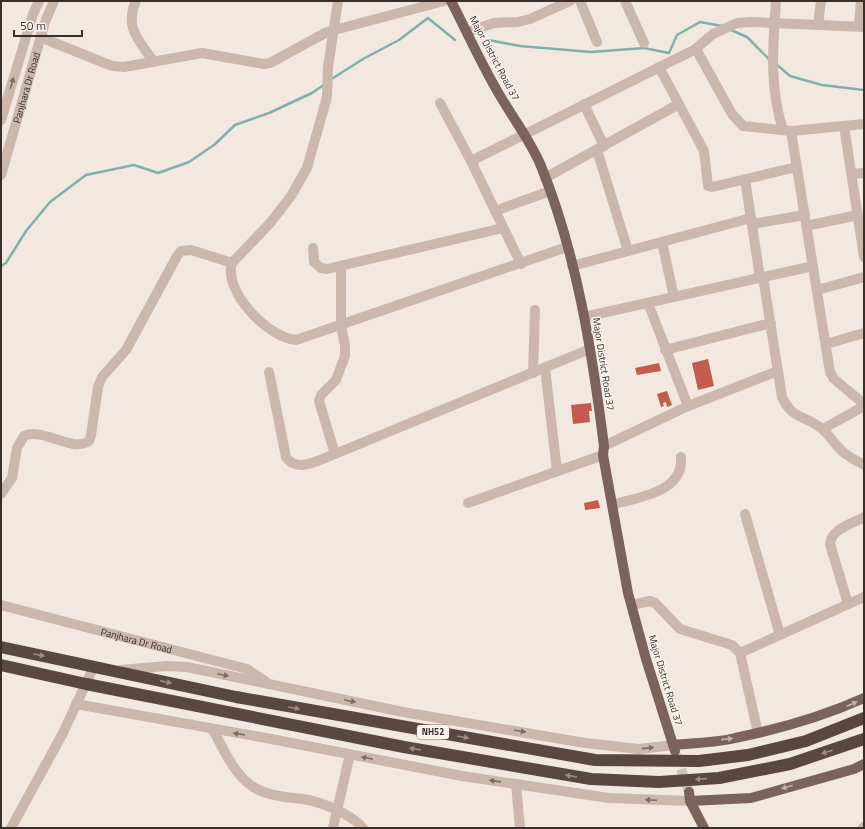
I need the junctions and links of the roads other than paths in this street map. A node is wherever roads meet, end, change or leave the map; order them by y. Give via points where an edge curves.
1 (39, 1) edge
2 (54, 1) edge
3 (136, 1) edge
4 (338, 1) edge
5 (444, 1) edge
6 (451, 1) edge
7 (570, 1) edge
8 (580, 1) edge
9 (625, 1) edge
10 (776, 1) edge
11 (821, 1) edge
12 (861, 1) edge
13 (32, 16) junction
14 (45, 22) junction
15 (774, 23) junction
16 (818, 25) junction
17 (861, 27) edge
18 (334, 30) junction
19 (467, 32) junction
20 (40, 37) junction
21 (597, 42) dead end
22 (644, 43) dead end
23 (696, 48) junction
24 (154, 62) junction
25 (659, 67) junction
26 (440, 103) dead end
27 (584, 104) junction
28 (679, 104) junction
29 (1, 120) edge
30 (864, 124) edge
31 (844, 126) junction
32 (787, 130) junction
33 (523, 135) junction
34 (600, 148) junction
35 (471, 161) junction
36 (797, 167) junction
37 (864, 173) edge
38 (852, 174) junction
39 (1, 175) edge
40 (545, 178) junction
41 (746, 179) junction
42 (550, 191) junction
43 (495, 211) junction
44 (805, 215) junction
45 (858, 215) junction
46 (752, 221) junction
47 (806, 226) junction
48 (503, 228) junction
49 (662, 242) junction
50 (567, 247) junction
51 (312, 248) dead end
52 (628, 251) junction
53 (864, 258) edge
54 (232, 263) junction
55 (521, 264) junction
56 (341, 266) junction
57 (572, 266) junction
58 (813, 266) junction
59 (762, 278) junction
60 (864, 278) edge
61 (817, 290) junction
62 (674, 297) junction
63 (648, 303) junction
64 (535, 310) dead end
65 (584, 317) junction
66 (771, 324) junction
67 (341, 325) junction
68 (864, 333) edge
69 (826, 344) junction
70 (590, 350) junction
71 (665, 350) junction
72 (545, 368) junction
73 (778, 371) junction
74 (269, 372) dead end
75 (533, 373) junction
76 (863, 403) edge
77 (688, 406) junction
78 (823, 429) junction
79 (603, 450) junction
80 (335, 454) junction
81 (681, 457) dead end
82 (864, 465) edge
83 (557, 471) junction
84 (1, 494) edge
85 (468, 503) dead end
86 (612, 505) junction
87 (745, 514) dead end
88 (864, 517) edge
89 (864, 597) edge
90 (848, 604) junction
91 (1, 605) edge
92 (632, 605) junction
93 (780, 635) junction
94 (1, 647) edge
95 (740, 653) junction
96 (1, 665) edge
97 (94, 666) junction
98 (115, 671) junction
99 (86, 684) junction
100 (268, 684) junction
101 (864, 698) edge
102 (76, 704) junction
103 (864, 718) edge
104 (213, 730) junction
105 (758, 733) junction
106 (864, 739) edge
107 (674, 748) junction
108 (350, 754) junction
109 (864, 764) edge
110 (516, 784) junction
111 (690, 797) junction
112 (337, 811) junction
113 (11, 828) edge
114 (333, 828) edge
115 (363, 828) edge
116 (520, 828) edge
117 (704, 828) edge

1 - 13 street, Panjhara Dr Road
2 - 14 street, Panjhara Dr Road
3 - 24 street via 132,16 133,29
4 - 18 street
5 - 18 street
6 - 19 main road, Major District Road 37
7 - 19 street via 530,19 494,23
8 - 21 street
9 - 22 street
10 - 15 street
11 - 16 street
12 - 17 street
13 - 14 street
29 -> 13 street, Panjhara Dr Road
14 - 20 street, Panjhara Dr Road
15 - 16 street
15 - 23 street via 751,22 729,25
15 - 32 street via 773,82 779,118
16 - 17 street
18 - 24 street via 319,35 280,58 264,64 202,53
18 - 54 street via 328,67 327,98 307,168 272,222
19 - 33 main road, Major District Road 37
20 - 24 street via 112,66 124,67
20 - 39 street, Panjhara Dr Road
23 - 25 street
23 - 32 street via 738,123 747,127
25 - 27 street
25 - 28 street
26 - 35 street
27 - 33 street
27 - 34 street
28 - 34 street
28 - 41 street via 705,154 708,186
30 - 31 street
31 - 32 street
31 - 38 street
32 - 36 street
33 - 35 street
33 - 40 main road, Major District Road 37
34 - 40 street
34 - 52 street
35 - 43 street
36 - 41 street
36 - 44 street
37 - 38 street
38 - 45 street
40 - 42 main road, Major District Road 37
41 - 46 street
42 - 43 street
42 - 50 main road, Major District Road 37
43 - 48 street
44 - 46 street
44 - 47 street
45 - 47 street
45 - 53 street
46 - 49 street
46 - 59 street
47 - 58 street
48 - 55 street
48 - 56 street
49 - 52 street
49 - 62 street
50 - 55 street
50 - 57 main road, Major District Road 37
51 - 56 street via 314,262 321,268
52 - 57 street
54 - 67 street via 230,270 233,285 248,308 266,326 288,339 296,340
54 - 84 street via 191,250 181,251 126,350 102,377 89,441 80,445 35,434 24,436 16,448 12,478
55 - 67 street
56 - 67 street
57 - 65 main road, Major District Road 37
58 - 59 street
58 - 61 street
59 - 62 street
59 - 66 street
60 - 61 street
61 - 69 street
62 - 63 street
63 - 65 street
63 - 71 street
64 - 75 street
65 - 70 main road, Major District Road 37
66 - 71 street
66 - 73 street
67 - 80 street via 345,356 336,380 319,401
68 - 69 street
69 - 76 street via 831,374
70 - 72 street
70 - 79 main road, Major District Road 37
71 - 77 street
72 - 75 street
72 - 83 street
73 - 77 street
73 - 78 street via 786,406 798,417
74 - 80 street via 286,456 290,462 295,465 308,464
75 - 80 street
76 - 78 street
77 - 79 street
78 - 82 street via 844,453
79 - 83 street
79 - 86 main road, Major District Road 37
81 - 86 street via 679,472 663,490
83 - 85 street
86 - 92 main road, Major District Road 37
87 - 93 street
88 - 90 street via 833,533 830,538
89 - 90 street
90 - 93 street
91 - 100 street, Panjhara Dr Road via 247,669
92 - 95 street via 645,601 654,603 680,629 732,645
92 - 107 main road, Major District Road 37
93 - 95 street
94 -> 97 highway, NH52
95 - 105 street
96 - 99 highway, NH52
97 - 98 highway, NH52
97 - 99 street
98 -> 100 street via 166,666 187,667
98 -> 103 highway, NH52 via 236,698 595,760 700,761 748,755 806,740
99 - 102 street
106 -> 99 highway, NH52 via 790,764 719,778 659,782 591,779 404,747
100 -> 107 street via 403,712 585,743 639,749
105 -> 101 main road via 845,707
102 - 104 street
102 - 113 street
108 -> 104 street
104 - 112 street via 234,768 248,784 275,795 321,803
107 -> 105 main road
110 -> 108 street
108 - 112 street
109 -> 111 main road via 751,798
111 -> 110 street via 610,798
110 - 116 street
111 - 117 main road
112 - 114 street
112 - 115 street

